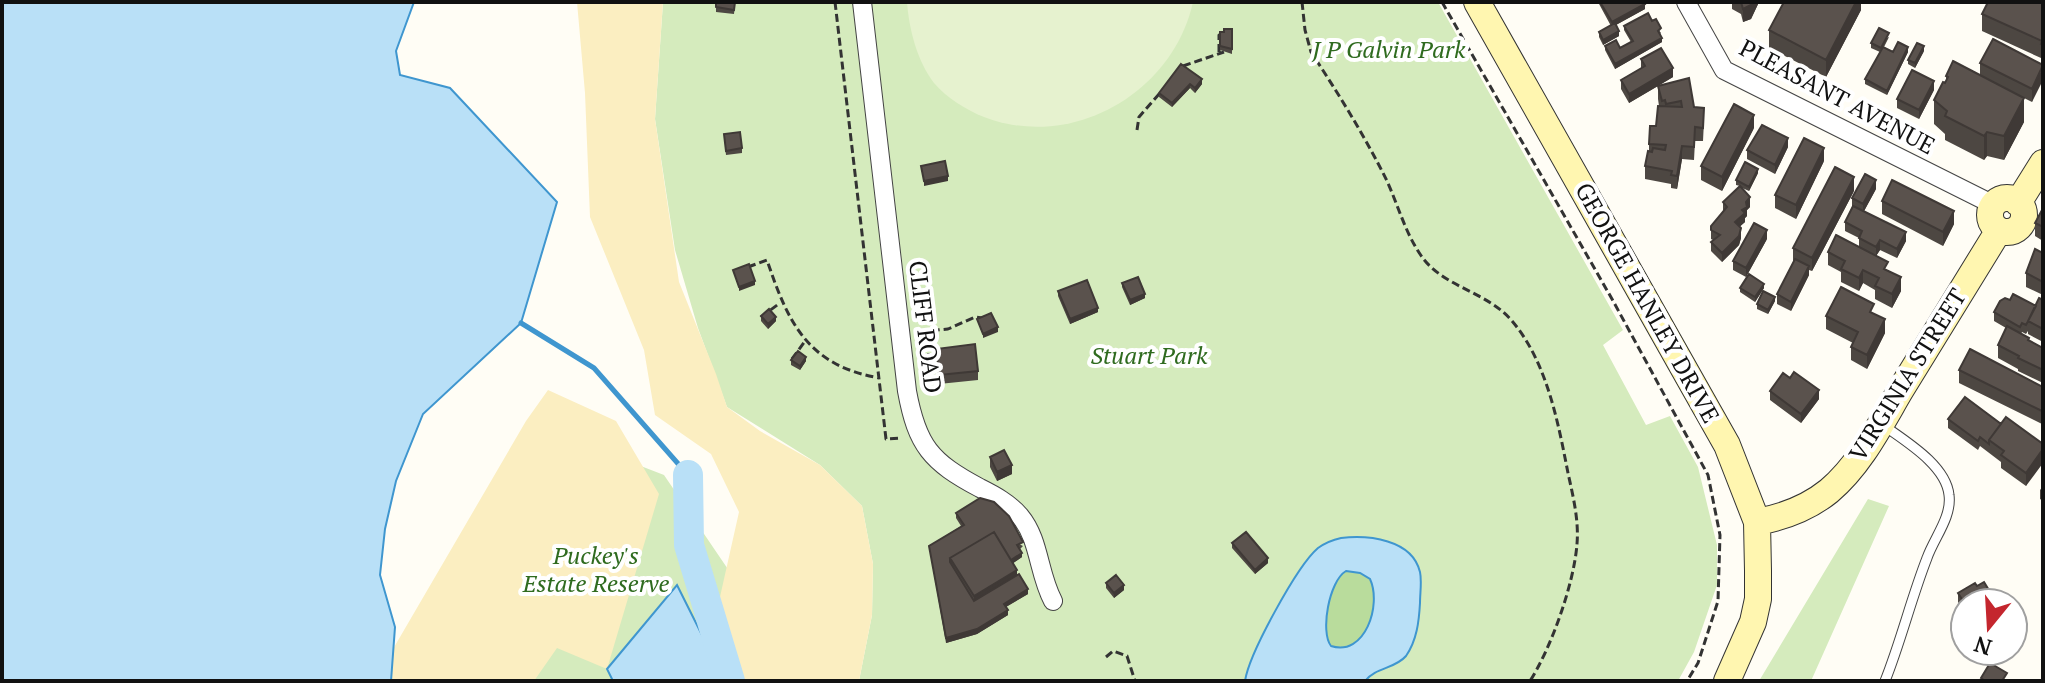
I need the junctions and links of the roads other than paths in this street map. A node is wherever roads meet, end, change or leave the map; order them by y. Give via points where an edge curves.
1 (862, 2) edge
2 (1477, 2) edge
3 (1686, 2) edge
4 (2043, 163) edge
5 (2004, 213) junction
6 (1881, 423) junction
7 (1757, 522) junction
8 (1053, 601) dead end
9 (1727, 681) edge
10 (1885, 681) edge

1 - 8 street, CLIFF ROAD via 915,425 940,465 1004,502 1022,519
2 - 7 main road, GEORGE HANLEY DRIVE via 1727,445
3 - 5 street, PLEASANT AVENUE via 1724,70
4 - 5 main road, VIRGINIA STREET
5 - 6 main road, VIRGINIA STREET
6 - 7 main road, VIRGINIA STREET via 1829,490 1782,517
6 - 10 lane via 1923,453 1950,493 1948,512
7 - 9 main road, GEORGE HANLEY DRIVE via 1758,599

